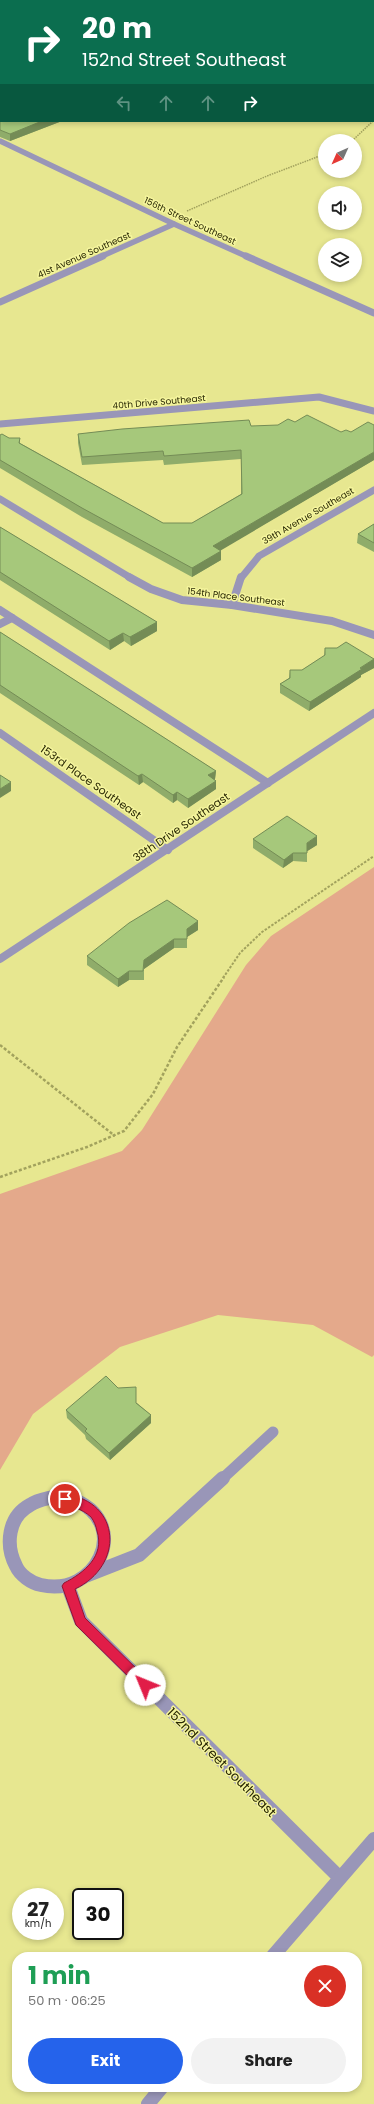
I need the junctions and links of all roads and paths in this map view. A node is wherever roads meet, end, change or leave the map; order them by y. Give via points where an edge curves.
1 (371, 122) edge
2 (359, 134) edge
3 (0, 141) edge
4 (318, 157) edge
5 (166, 220) junction
6 (174, 224) junction
7 (0, 302) edge
8 (374, 313) edge
9 (374, 411) edge
10 (0, 424) edge
11 (374, 490) edge
12 (0, 499) edge
13 (232, 605) junction
14 (0, 610) edge
15 (12, 618) junction
16 (0, 624) edge
17 (374, 635) edge
18 (374, 712) edge
19 (0, 733) edge
20 (268, 784) junction
21 (168, 850) junction
22 (374, 856) edge
23 (0, 959) edge
24 (0, 1045) edge
25 (116, 1136) junction
26 (0, 1177) edge
27 (274, 1432) dead end
28 (88, 1575) junction
29 (68, 1586) junction
30 (374, 1839) edge
31 (339, 1877) junction
32 (276, 1952) edge
33 (158, 2092) edge
34 (148, 2104) edge

1 - 2 path
3 - 5 street, 156th Street Southeast
4 - 5 path
5 - 6 street, 156th Street Southeast
6 - 7 street, 41st Avenue Southeast
6 - 8 street, 156th Street Southeast
9 - 10 street, 40th Drive Southeast via 319,398
11 - 13 street, 39th Avenue Southeast via 259,556 241,577
12 - 13 street, 154th Place Southeast via 151,589 182,600
13 - 17 street, 154th Place Southeast via 332,621
14 - 15 street
15 - 16 street
15 - 20 street
18 - 20 street, 38th Drive Southeast
19 - 21 street, 153rd Place Southeast
20 - 21 street, 38th Drive Southeast
21 - 23 street, 38th Drive Southeast
22 - 25 path via 262,932 240,953 177,1048 153,1094 124,1131
24 - 25 path
25 - 26 path
27 - 28 street via 139,1555
28 - 29 street
28 - 29 street via 99,1563 104,1547 105,1537 95,1514 76,1500 53,1497 32,1504 14,1521 7,1538 7,1554 11,1564 27,1581 42,1588
29 - 31 street, 152nd Street Southeast via 80,1621
30 - 31 street
31 - 32 street
33 - 34 street

